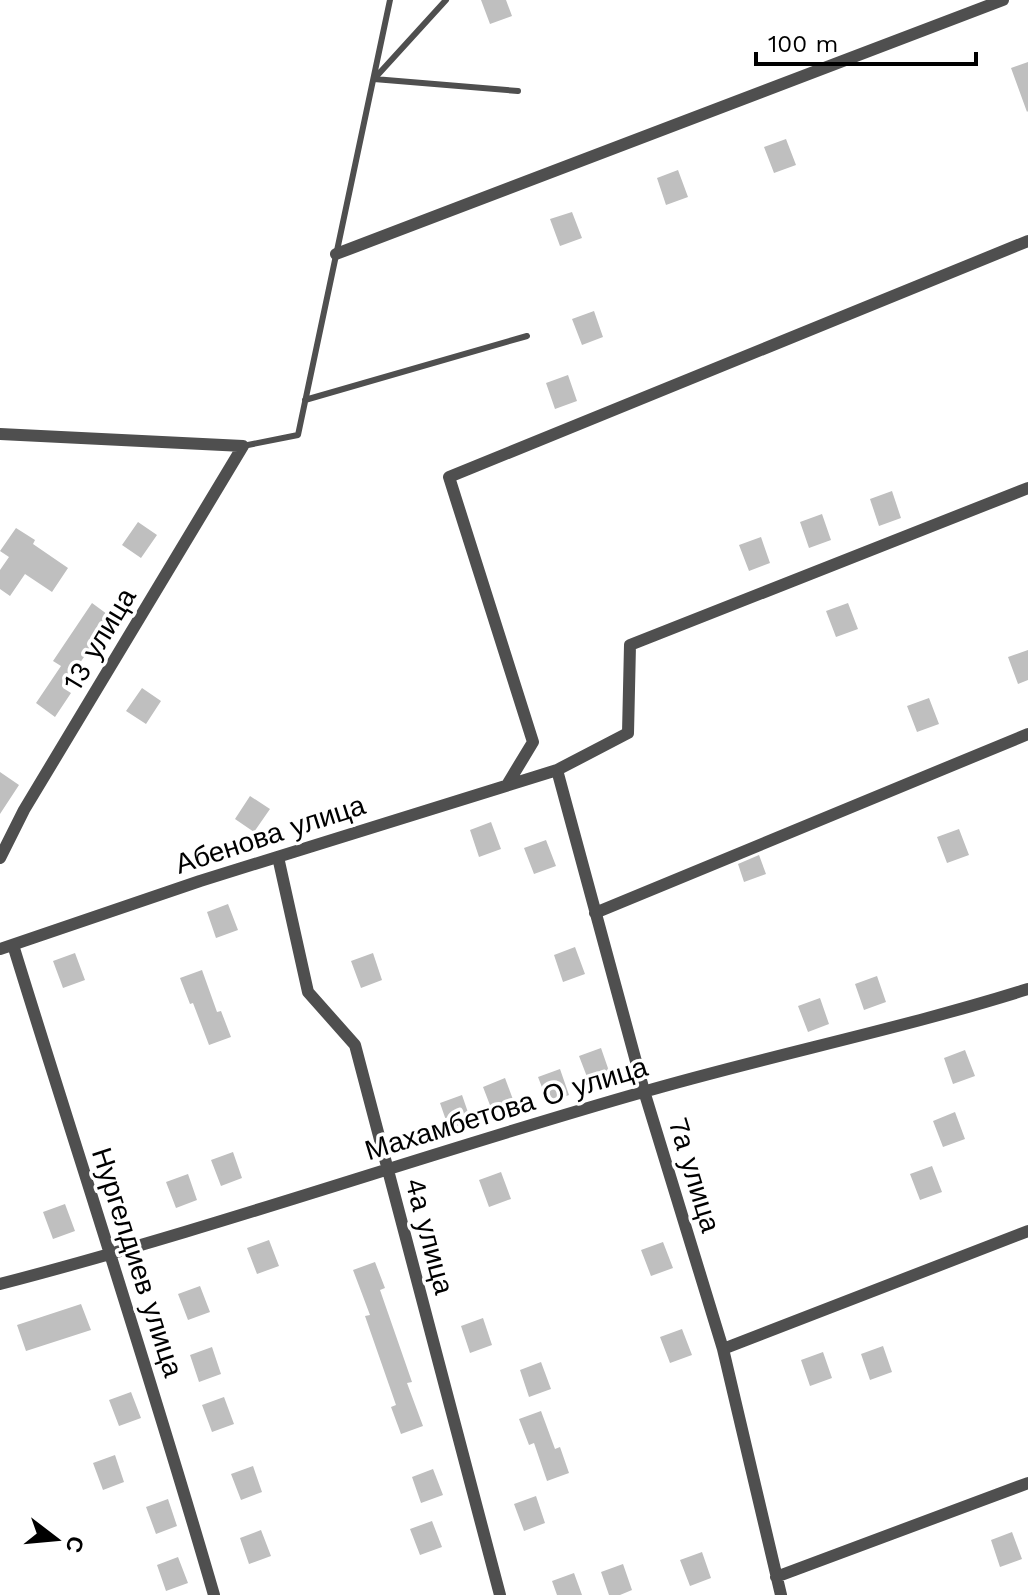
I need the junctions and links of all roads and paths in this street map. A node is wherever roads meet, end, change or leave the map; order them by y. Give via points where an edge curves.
1 (390, 0) edge
2 (446, 0) edge
3 (1003, 0) edge
4 (374, 79) junction
5 (518, 91) dead end
6 (1028, 241) edge
7 (336, 254) junction
8 (527, 336) dead end
9 (305, 400) junction
10 (0, 434) edge
11 (243, 446) junction
12 (1028, 488) edge
13 (1028, 734) edge
14 (557, 770) junction
15 (507, 785) junction
16 (278, 857) junction
17 (0, 858) edge
18 (595, 913) junction
19 (13, 945) junction
20 (0, 949) edge
21 (1028, 989) edge
22 (644, 1091) junction
23 (387, 1168) junction
24 (1028, 1231) edge
25 (109, 1255) junction
26 (0, 1284) edge
27 (723, 1349) junction
28 (1028, 1483) edge
29 (776, 1577) junction
30 (214, 1595) edge
31 (500, 1595) edge
32 (781, 1595) edge

1 - 4 lane
2 - 4 lane
3 - 7 street
4 - 5 lane
4 - 7 lane
6 - 15 street via 449,477 533,742
7 - 9 lane
8 - 9 lane
9 - 11 lane via 298,435
10 - 11 street
11 - 17 street, 13 улица
12 - 14 street, Абенова улица via 630,645 628,733
13 - 18 street
14 - 15 street, Абенова улица
14 - 18 street, 7а улица
15 - 16 street, Абенова улица
16 - 19 street, Абенова улица
16 - 23 street, 4а улица via 308,992 355,1045
18 - 22 street, 7а улица
19 - 20 street, Абенова улица
19 - 25 street, Нургелдиев улица
21 - 22 street, Махамбетова О улица
22 - 23 street, Махамбетова О улица
22 - 27 street, 7а улица
23 - 25 street, Махамбетова О улица
23 - 31 street, 4а улица
24 - 27 street
25 - 26 street, Махамбетова О улица
25 - 30 street, Нургелдиев улица
27 - 29 street, 7а улица
28 - 29 street
29 - 32 street, 7а улица

